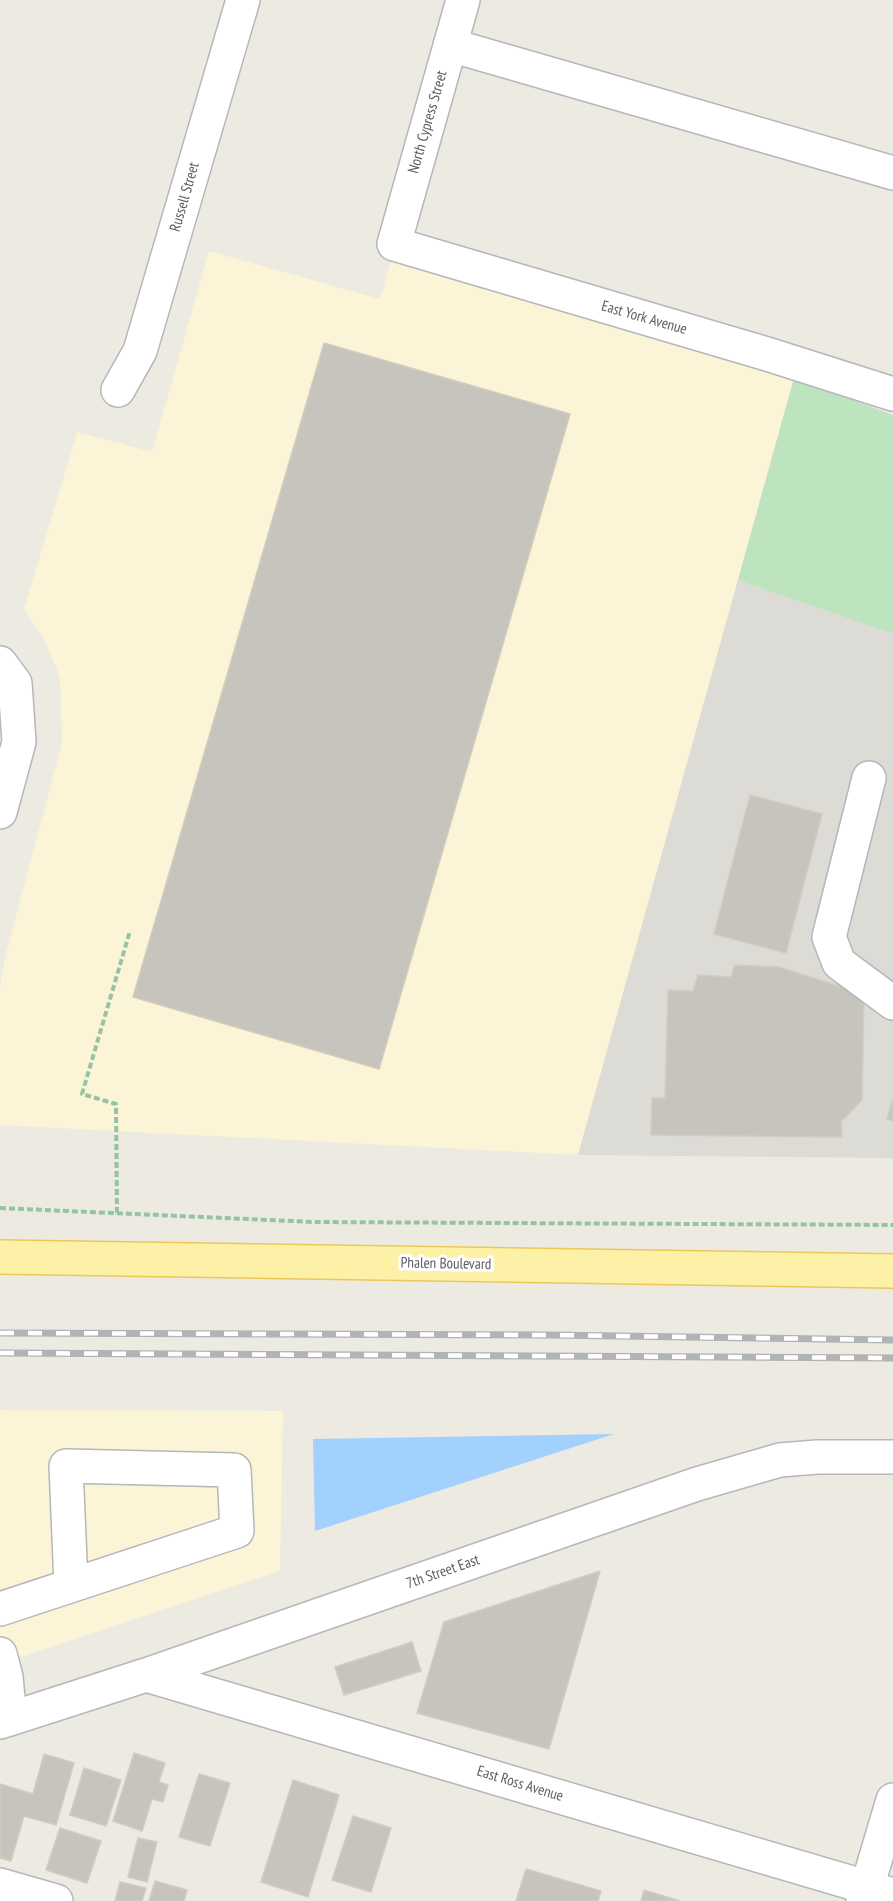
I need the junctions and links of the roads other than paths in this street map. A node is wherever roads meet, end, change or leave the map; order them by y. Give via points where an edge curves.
1 (243, 0) edge
2 (463, 0) edge
3 (450, 45) junction
4 (893, 173) edge
5 (394, 244) joint
6 (118, 390) dead end
7 (893, 394) edge
8 (0, 663) edge
9 (869, 778) dead end
10 (0, 812) edge
11 (893, 1003) edge
12 (0, 1257) edge
13 (893, 1271) edge
14 (893, 1457) edge
15 (71, 1585) junction
16 (0, 1609) edge
17 (0, 1654) edge
18 (146, 1675) junction
19 (5, 1720) edge
20 (893, 1800) edge
21 (0, 1885) edge
22 (874, 1894) edge
23 (57, 1901) edge

1 - 6 street, Russell Street via 140,351
2 - 3 street, North Cypress Street
3 - 4 street
3 - 5 street, North Cypress Street
5 - 7 street, East York Avenue
8 - 10 street via 15,682 19,742
9 - 11 street via 829,937 839,963
12 - 13 main road, Phalen Boulevard
14 - 18 street, 7th Street East via 780,1460 697,1484
15 - 15 street via 237,1531 234,1470 66,1466
15 - 16 street
17 - 19 street via 6,1677
18 - 19 street, 7th Street East
18 - 22 street, East Ross Avenue
20 - 22 street
21 - 23 street

